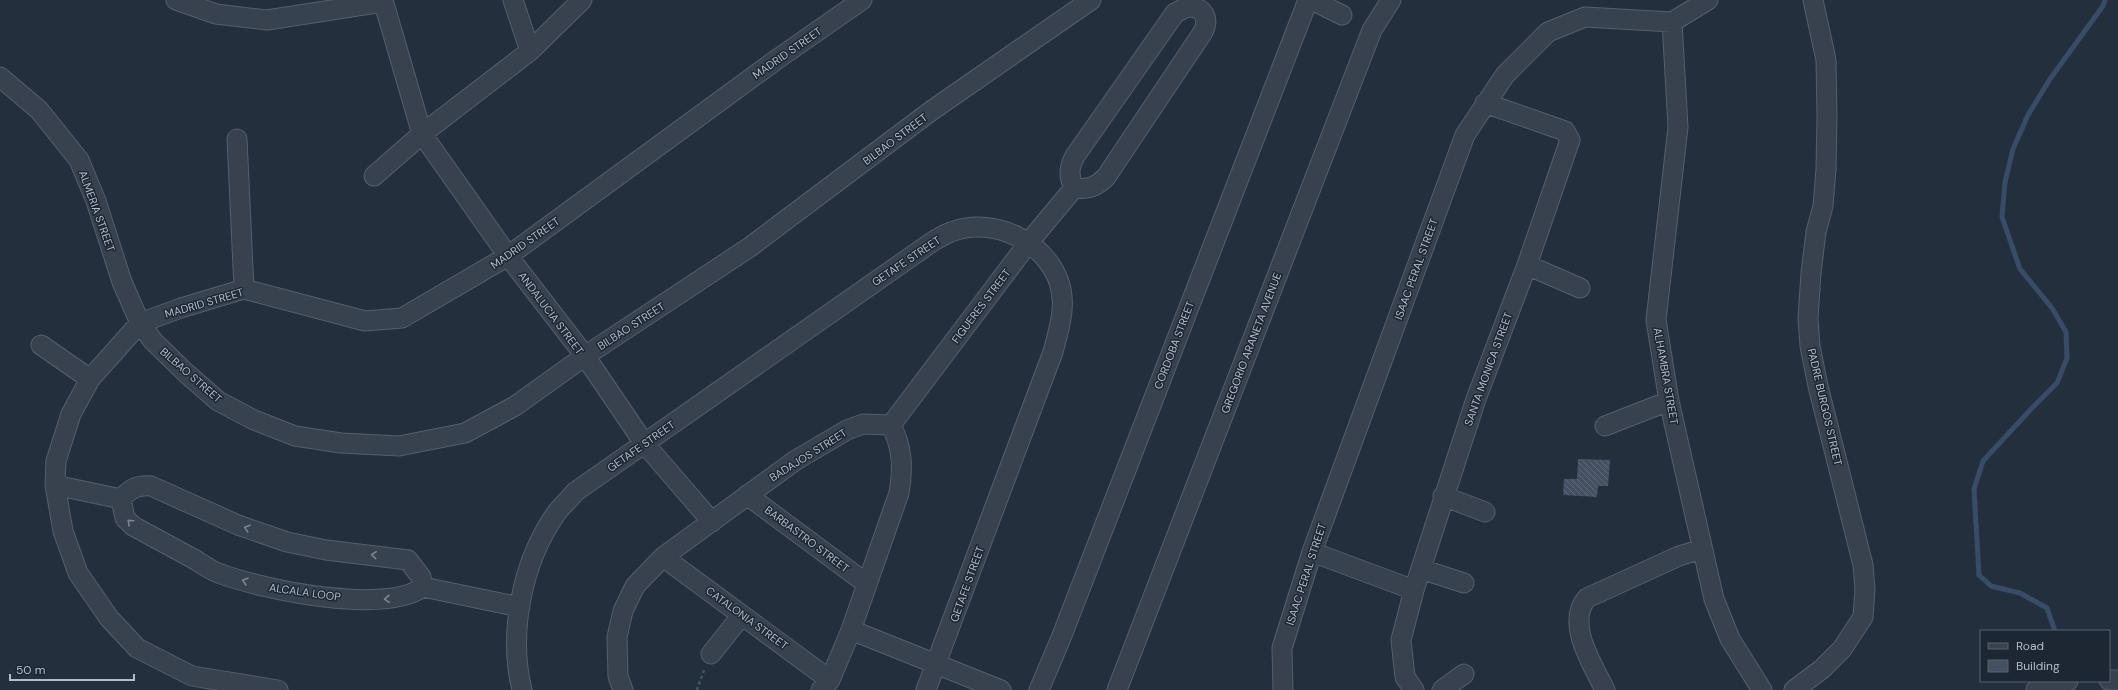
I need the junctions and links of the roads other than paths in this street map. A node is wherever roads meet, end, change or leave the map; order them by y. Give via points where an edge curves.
1 (176, 0) edge
2 (513, 0) edge
3 (582, 0) edge
4 (862, 0) edge
5 (1092, 0) edge
6 (1308, 0) edge
7 (1312, 0) edge
8 (1391, 0) edge
9 (1708, 0) edge
10 (1813, 0) edge
11 (383, 1) edge
12 (1202, 4) edge
13 (1342, 15) dead end
14 (1672, 22) junction
15 (530, 51) junction
16 (0, 78) edge
17 (1486, 103) junction
18 (422, 134) junction
19 (237, 139) dead end
20 (374, 176) dead end
21 (1074, 188) junction
22 (1029, 242) junction
23 (508, 256) junction
24 (1527, 265) junction
25 (1580, 288) dead end
26 (244, 289) junction
27 (140, 323) junction
28 (41, 345) dead end
29 (585, 356) junction
30 (90, 379) junction
31 (1669, 401) junction
32 (891, 425) junction
33 (1605, 426) dead end
34 (644, 443) junction
35 (55, 485) junction
36 (747, 494) junction
37 (1443, 496) junction
38 (121, 499) junction
39 (1485, 512) dead end
40 (712, 522) junction
41 (1702, 549) junction
42 (1312, 552) junction
43 (663, 557) junction
44 (1421, 569) junction
45 (1464, 583) dead end
46 (867, 584) junction
47 (424, 587) junction
48 (1414, 590) junction
49 (520, 607) junction
50 (742, 615) junction
51 (851, 630) junction
52 (711, 654) road end
53 (937, 665) junction
54 (1464, 674) dead end
55 (2064, 682) edge
56 (825, 685) edge
57 (278, 690) edge
58 (522, 690) edge
59 (623, 690) edge
60 (926, 690) edge
61 (1001, 690) edge
62 (1039, 690) edge
63 (1117, 690) edge
64 (1283, 690) edge
65 (1414, 690) edge
66 (1442, 690) edge
67 (1605, 690) edge
68 (1762, 690) edge
69 (1794, 690) edge
70 (2036, 690) edge

1 - 11 street via 216,14 267,20
2 - 15 street
3 - 15 street
4 - 23 street, MADRID STREET
5 - 29 street, BILBAO STREET via 931,111 750,247
6 - 62 street, CORDOBA STREET
7 - 13 street
8 - 63 street, GREGORIO ARANETA AVENUE via 1372,30
9 - 14 street
10 - 69 street, PADRE BURGOS STREET via 1826,60 1827,117 1823,206 1816,232 1811,273 1808,318 1810,346 1863,565 1865,589 1863,617 1842,649 1822,669
11 - 18 street, ANDALUCIA STREET
12 - 21 street via 1175,13 1084,143 1071,164 1069,174
12 - 21 street via 1207,20 1203,32 1106,177 1100,184 1091,188
14 - 17 street, ISAAC PERAL STREET via 1585,17 1548,32 1505,75
14 - 31 street, ALHAMBRA STREET via 1678,127 1656,320
15 - 18 street
16 - 27 street, ALMERIA STREET via 39,110 79,160 96,201 122,282
17 - 24 street, SANTA MONICA STREET via 1565,131 1570,140
17 - 42 street, ISAAC PERAL STREET via 1466,135
18 - 20 street
18 - 23 street, ANDALUCIA STREET
19 - 26 street
21 - 22 street, FIGUERES STREET
22 - 32 street, FIGUERES STREET
22 - 34 street, GETAFE STREET via 997,228 952,231 932,242
22 - 53 street, GETAFE STREET via 1048,259 1059,283 1062,305 1060,324 1053,352
23 - 26 street, MADRID STREET via 402,318 365,321
23 - 29 street, ANDALUCIA STREET
24 - 25 street
24 - 37 street, SANTA MONICA STREET via 1476,399
26 - 27 street, MADRID STREET
27 - 29 street, BILBAO STREET via 153,341 218,401 254,420 295,436 341,444 399,446 465,433 515,406
27 - 30 street
28 - 30 street
29 - 34 street, ANDALUCIA STREET
30 - 35 street via 71,414 56,461
31 - 33 street
31 - 41 street, ALHAMBRA STREET
32 - 36 street, BADAJOS STREET via 863,424 847,430 796,460
32 - 46 street via 901,451 902,473 899,493
34 - 40 street, ANDALUCIA STREET
34 - 49 street, GETAFE STREET via 575,492 555,514 537,546 526,577
35 - 38 street
35 - 57 street via 63,531 78,573 108,618 137,648 192,676
36 - 40 street, BADAJOS STREET
36 - 46 street, BARBASTRO STREET
37 - 39 street
37 - 44 street, SANTA MONICA STREET
47 -> 38 street via 421,576 408,560 326,550 287,542 238,526 151,486 131,488
47 -> 38 street, ALCALA LOOP via 415,593 391,599 323,597 274,589 220,574 133,526 125,518
40 - 43 street, BADAJOS STREET
41 - 67 street via 1679,556 1587,598 1581,605 1578,616 1580,630
41 - 68 street, ALHAMBRA STREET via 1714,599 1730,639
42 - 48 street
42 - 64 street, ISAAC PERAL STREET via 1282,648
43 - 50 street, CATALONIA STREET
43 - 59 street, BADAJOS STREET via 635,586 623,611 617,637 618,676
44 - 45 street
44 - 48 street, SANTA MONICA STREET
46 - 51 street
47 - 49 street
48 - 65 street, SANTA MONICA STREET via 1401,640 1405,677
49 - 58 street, GETAFE STREET via 517,643 518,677
50 - 52 street
50 - 56 street, CATALONIA STREET
51 - 53 street
51 - 56 street
53 - 60 street, GETAFE STREET
53 - 61 street
54 - 66 street
55 - 70 street

